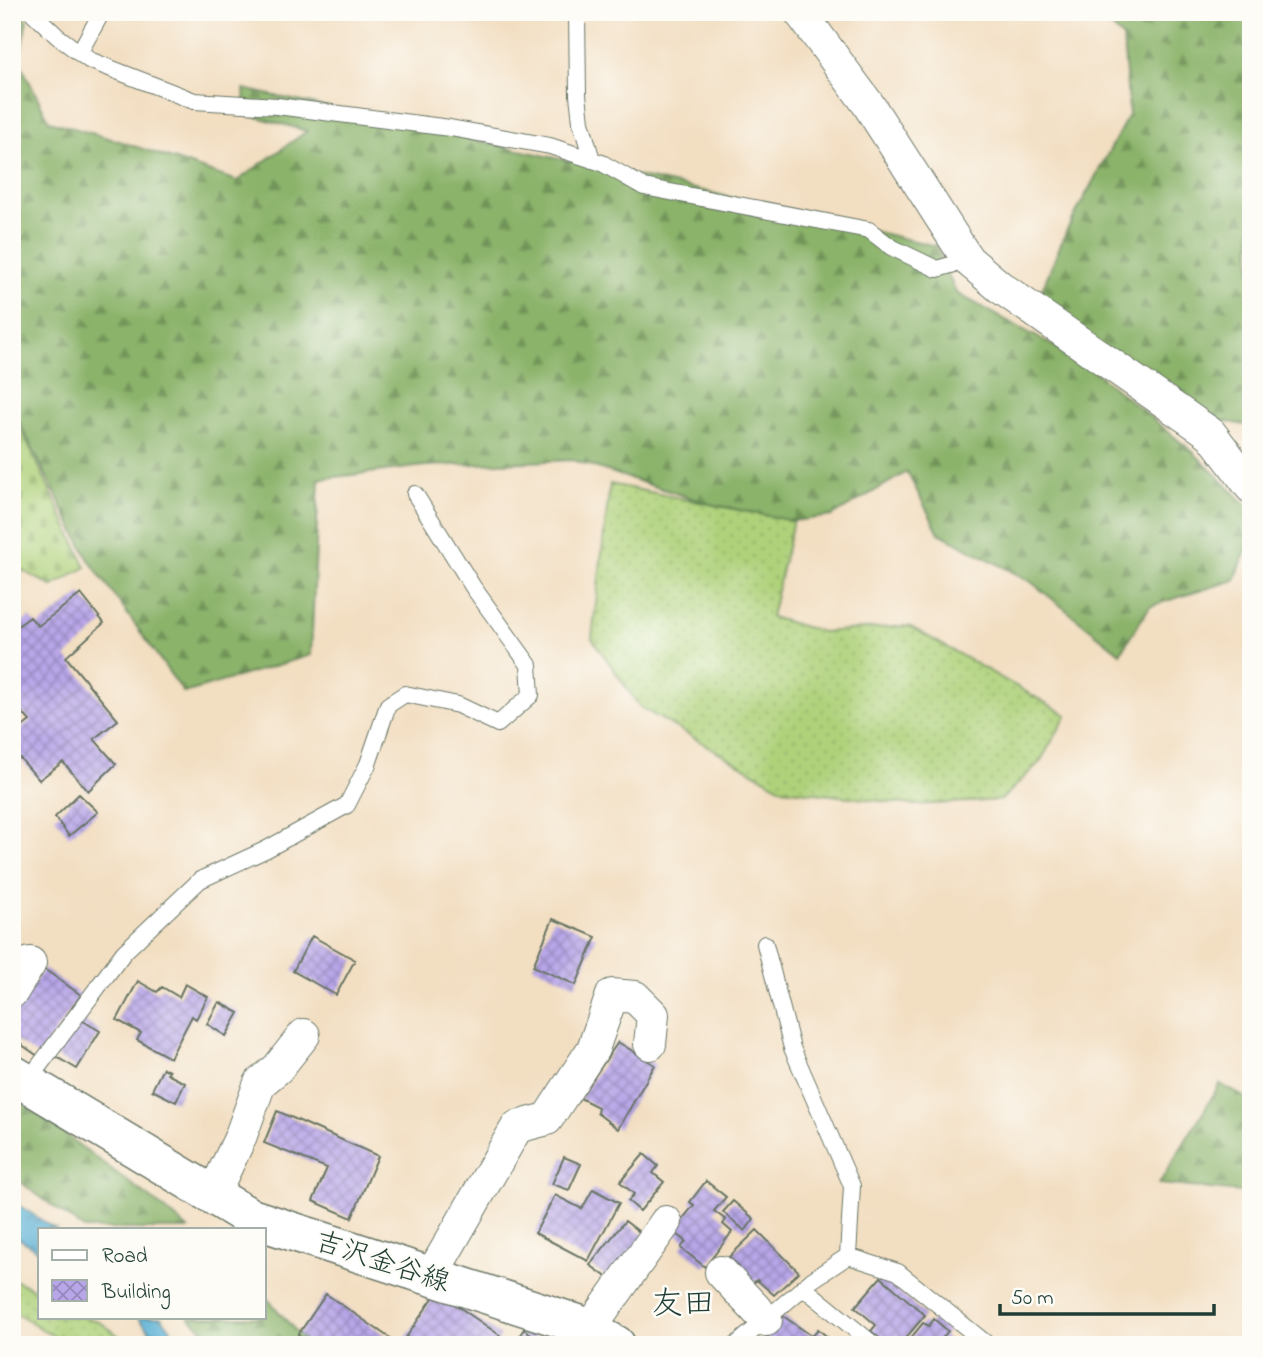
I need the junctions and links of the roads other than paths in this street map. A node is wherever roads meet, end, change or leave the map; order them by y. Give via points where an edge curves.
1 (32, 12) edge
2 (102, 12) edge
3 (577, 12) edge
4 (800, 12) edge
5 (79, 53) junction
6 (592, 160) junction
7 (968, 260) junction
8 (1251, 487) edge
9 (415, 494) dead end
10 (765, 944) dead end
11 (30, 963) dead end
12 (12, 992) edge
13 (304, 1035) dead end
14 (650, 1044) dead end
15 (19, 1078) edge
16 (213, 1195) junction
17 (666, 1222) dead end
18 (848, 1256) junction
19 (721, 1272) dead end
20 (431, 1276) junction
21 (803, 1287) junction
22 (765, 1320) junction
23 (603, 1337) edge
24 (736, 1345) edge
25 (874, 1345) edge
26 (988, 1345) edge

1 - 5 lane
2 - 5 lane
3 - 6 lane via 578,95
4 - 7 street via 869,104
5 - 6 lane via 194,101 277,106 450,128 551,146
6 - 7 lane via 644,187 869,230 891,247 937,269
7 - 8 street via 1210,434
9 - 15 lane via 473,587 529,664 531,695 498,724 458,705 405,694 388,705 368,764 347,804 200,880 124,952
10 - 18 lane via 792,1048 852,1186
11 - 12 street
13 - 16 street via 260,1083
14 - 20 street via 653,1015 635,997 612,995 593,1049 547,1119 517,1127
15 - 16 main road, 吉沢金谷線
16 - 20 main road, 吉沢金谷線 via 251,1217
17 - 23 street
18 - 21 lane
18 - 26 lane via 898,1272
19 - 22 street
20 - 23 main road, 吉沢金谷線 via 578,1324
21 - 22 lane
21 - 25 lane
22 - 24 lane

